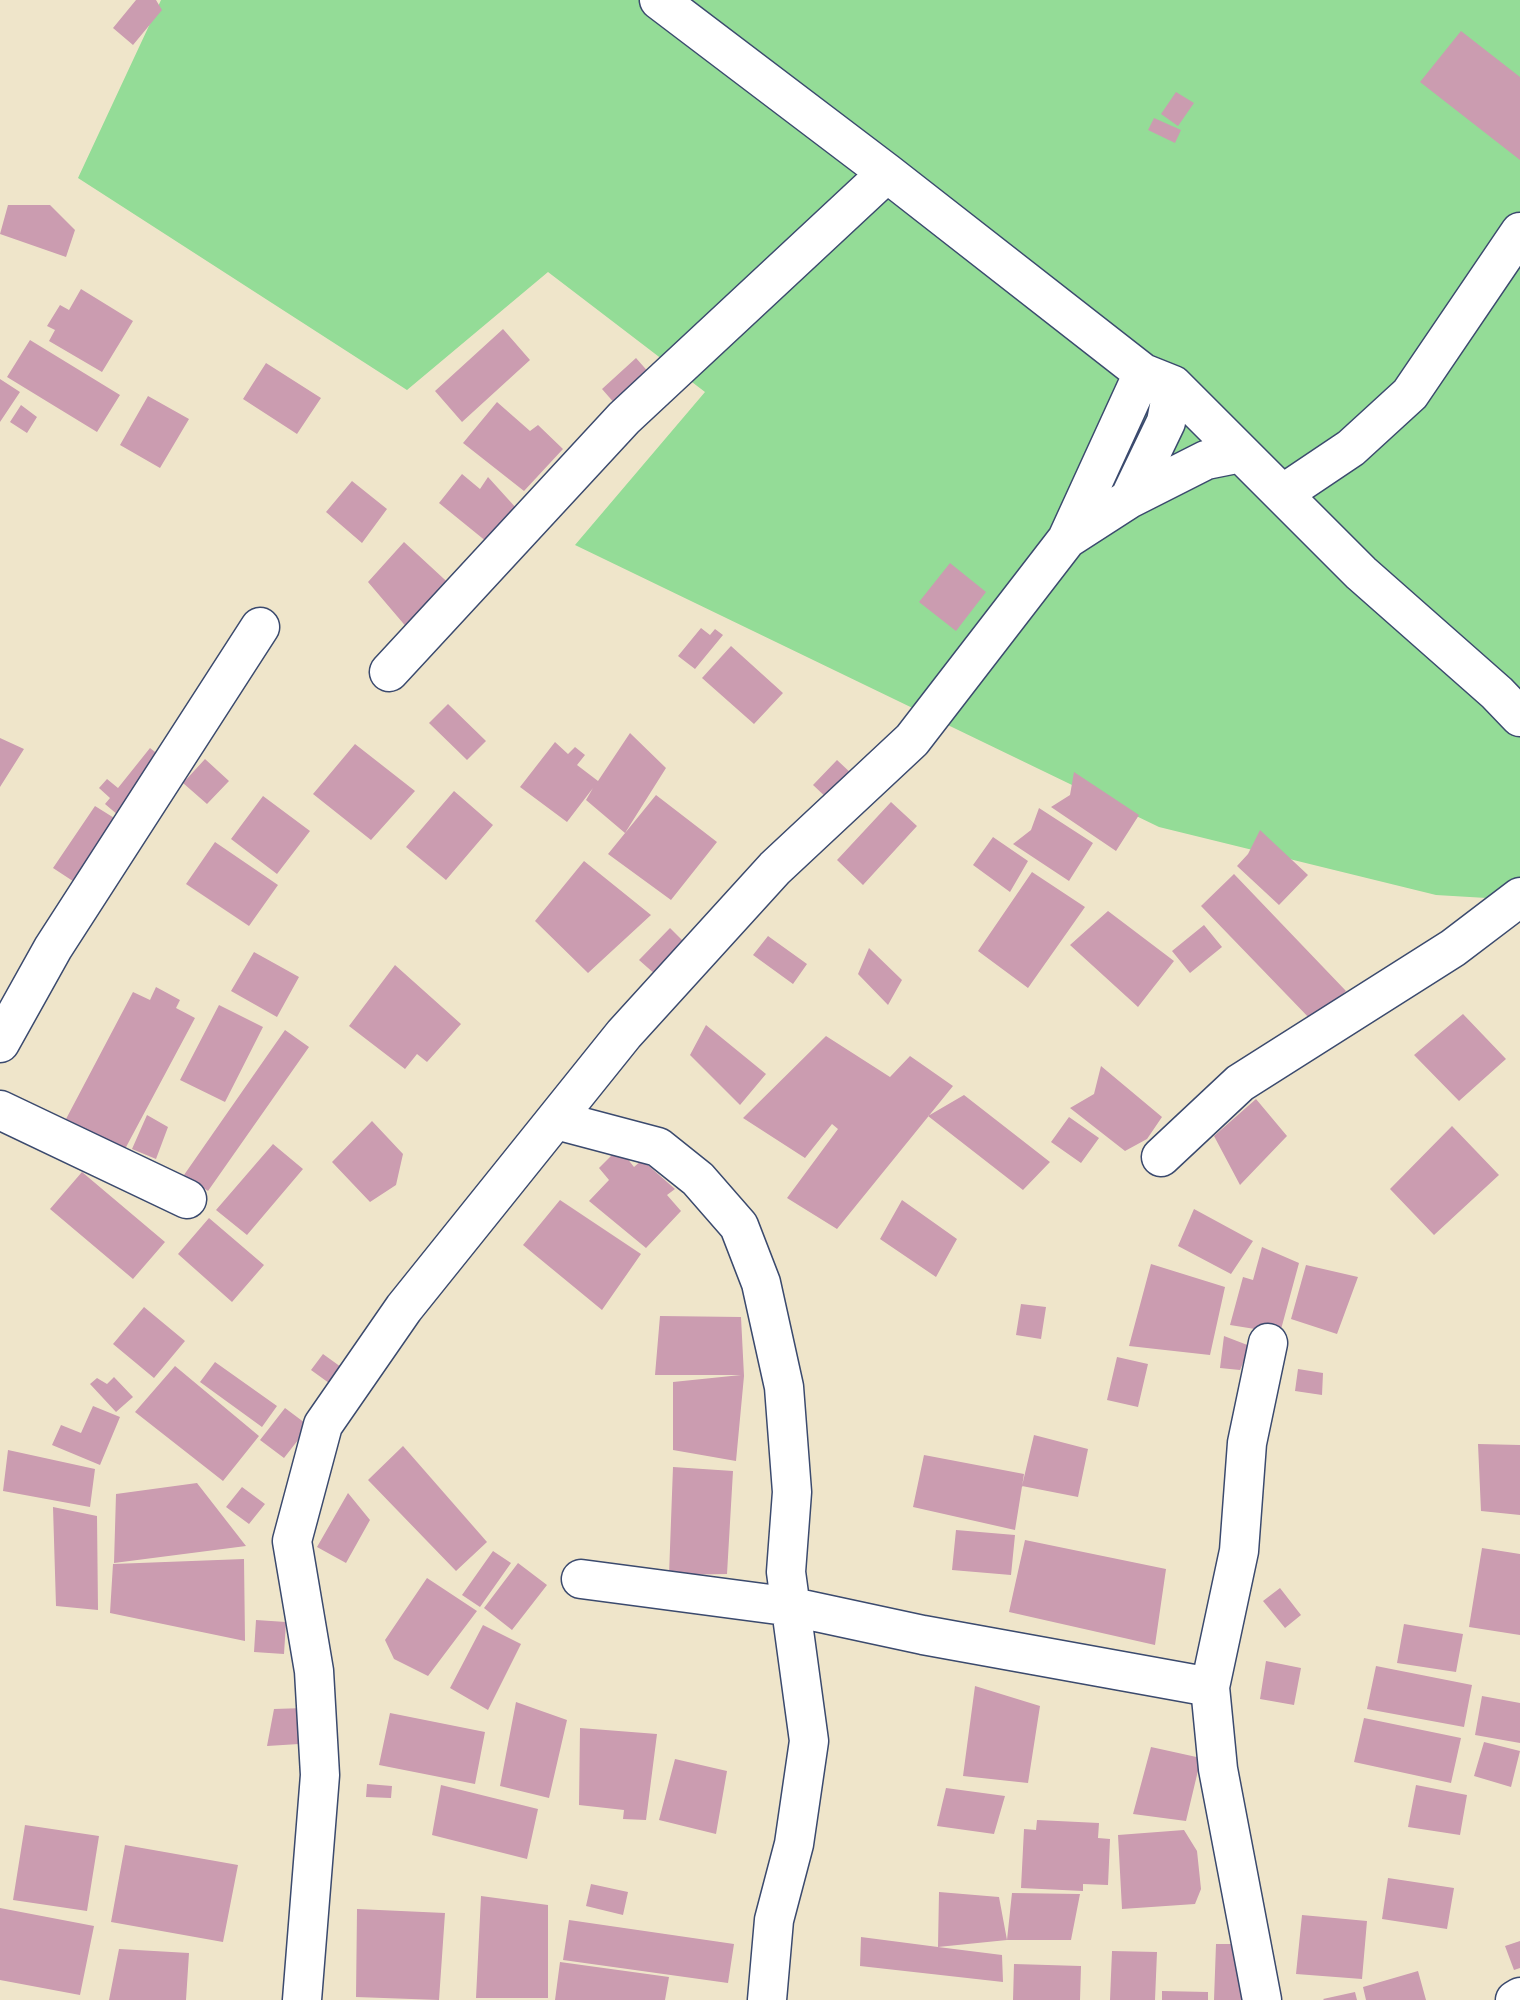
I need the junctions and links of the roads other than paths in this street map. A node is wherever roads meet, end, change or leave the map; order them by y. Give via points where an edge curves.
1 (666, 2) edge
2 (887, 173) junction
3 (1520, 232) edge
4 (1158, 379) junction
5 (1241, 453) junction
6 (1284, 493) junction
7 (1129, 499) junction
8 (1067, 539) junction
9 (260, 627) dead end
10 (389, 672) dead end
11 (1520, 717) edge
12 (1520, 897) edge
13 (0, 1043) edge
14 (0, 1110) edge
15 (556, 1120) junction
16 (1161, 1157) dead end
17 (187, 1199) dead end
18 (1268, 1343) dead end
19 (581, 1579) dead end
20 (793, 1607) junction
21 (1210, 1687) junction
22 (1520, 1997) edge
23 (302, 2000) edge
24 (767, 2000) edge
25 (1262, 2000) edge
26 (1515, 2000) edge

1 - 2 street
2 - 4 street
2 - 10 street via 624,418
3 - 6 street via 1410,394 1351,448
4 - 5 street
4 - 7 street via 1166,422
4 - 8 street
5 - 6 street
5 - 7 street via 1206,460
6 - 11 street via 1361,573
7 - 8 street
8 - 15 street via 912,740 775,868 624,1034
9 - 13 street via 53,948
12 - 16 street via 1453,948 1240,1083
14 - 17 street
15 - 20 street via 658,1147 698,1179 739,1226 761,1283 784,1387 792,1492 786,1572
15 - 23 street via 404,1308 323,1425 292,1541 314,1671 320,1775
18 - 21 street via 1247,1443 1239,1551
19 - 20 street
20 - 21 street
20 - 24 street via 809,1741 794,1844 774,1920
21 - 25 street via 1217,1769
22 - 26 street

